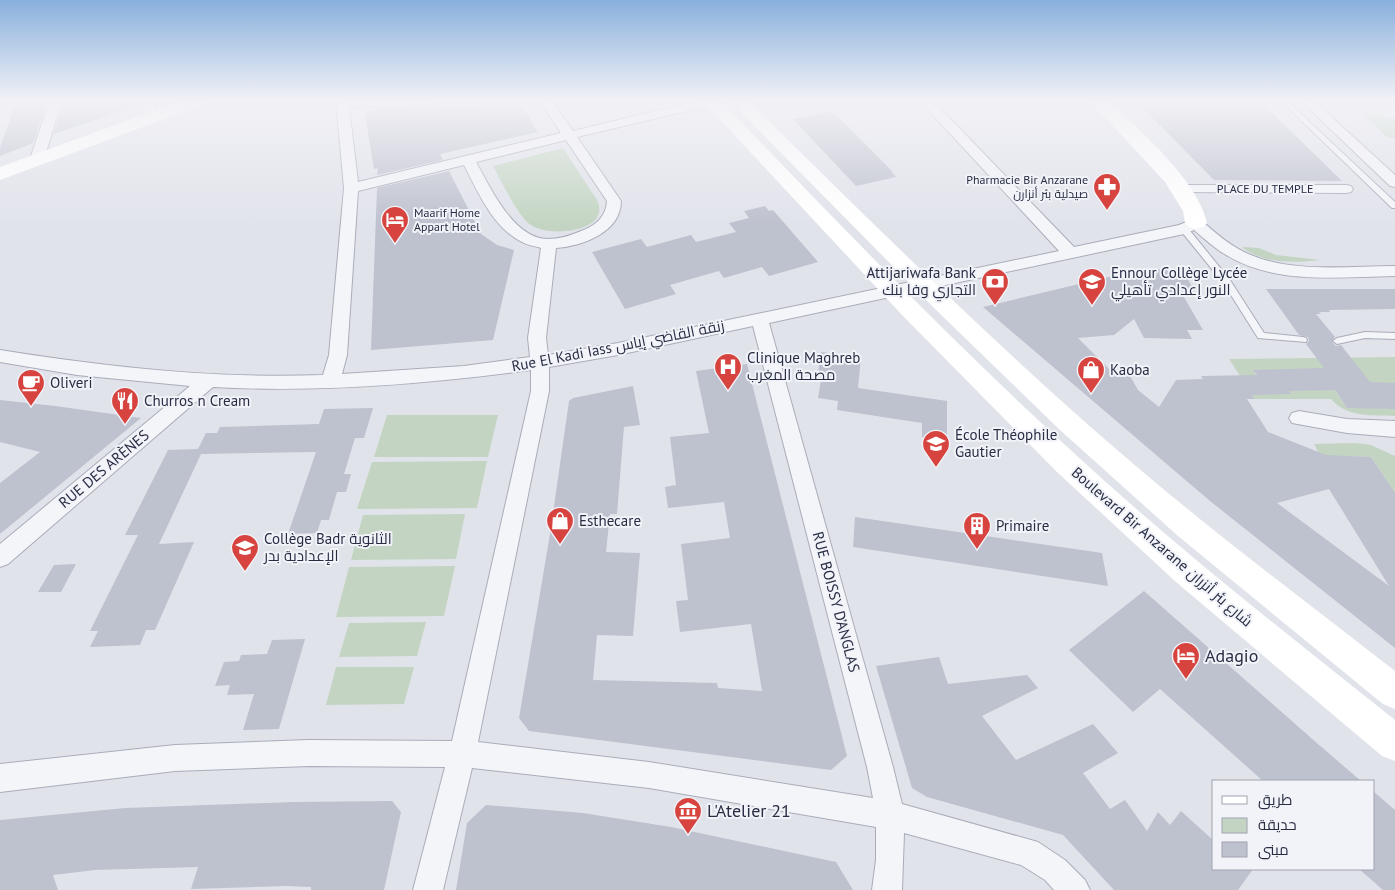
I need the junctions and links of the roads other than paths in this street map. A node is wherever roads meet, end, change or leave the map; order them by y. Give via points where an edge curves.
1 (43, 142) edge
2 (76, 142) edge
3 (346, 142) edge
4 (547, 142) edge
5 (575, 142) edge
6 (757, 142) edge
7 (766, 142) edge
8 (964, 142) edge
9 (1138, 142) edge
10 (1327, 142) edge
11 (1351, 142) edge
12 (38, 159) junction
13 (468, 160) junction
14 (0, 174) edge
15 (1395, 183) edge
16 (351, 188) junction
17 (1346, 188) dead end
18 (1183, 189) junction
19 (1395, 206) edge
20 (1190, 226) junction
21 (549, 244) junction
22 (1069, 252) junction
23 (1395, 271) edge
24 (923, 285) junction
25 (892, 292) junction
26 (759, 318) junction
27 (1395, 336) edge
28 (1303, 340) dead end
29 (1337, 341) dead end
30 (0, 356) edge
31 (540, 362) junction
32 (331, 381) junction
33 (207, 382) junction
34 (1299, 418) dead end
35 (1395, 429) edge
36 (0, 557) edge
37 (1395, 692) edge
38 (1395, 743) edge
39 (462, 754) junction
40 (0, 778) edge
41 (890, 815) junction
42 (428, 890) edge
43 (887, 890) edge
44 (1075, 890) edge

1 - 12 street
2 - 12 main road
3 - 16 street
4 - 13 street
5 - 21 street via 614,201 614,207 609,219 594,232 570,242
6 - 25 main road, Boulevard Bir Anzarane شارع بئر أنزران
7 - 24 main road
8 - 22 street
9 - 18 main road
10 - 19 lane
11 - 15 street
12 - 14 main road
13 - 16 street
13 - 21 street via 508,226 530,240
16 - 32 street via 338,355
17 - 18 street, PLACE DU TEMPLE
18 - 20 main road via 1194,209
20 - 22 street, Rue El Kadi Iass زنقة القاضي إياس
20 - 23 street via 1237,256 1269,268
20 - 28 lane via 1261,336
21 - 31 street via 537,338
22 - 24 street, Rue El Kadi Iass زنقة القاضي إياس
24 - 25 street, Rue El Kadi Iass زنقة القاضي إياس
24 - 37 main road via 1123,470
25 - 26 street, Rue El Kadi Iass زنقة القاضي إياس
25 - 38 main road, Boulevard Bir Anzarane شارع بئر أنزران via 1119,512
26 - 31 street, Rue El Kadi Iass زنقة القاضي إياس via 618,349
26 - 41 street, RUE BOISSY D’ANGLAS via 880,767
27 - 29 lane via 1366,335
30 - 33 street, Rue El Kadi Iass زنقة القاضي إياس via 96,372
31 - 32 street, Rue El Kadi Iass زنقة القاضي إياس via 442,376
31 - 39 street via 540,391
32 - 33 street, Rue El Kadi Iass زنقة القاضي إياس
33 - 36 street, RUE DES ARÈNES
34 - 35 street
39 - 40 street via 309,753 175,758
39 - 41 street via 649,775
39 - 42 street
41 - 43 street, RUE BOISSY D’ANGLAS
41 - 44 street via 1028,852 1055,870

